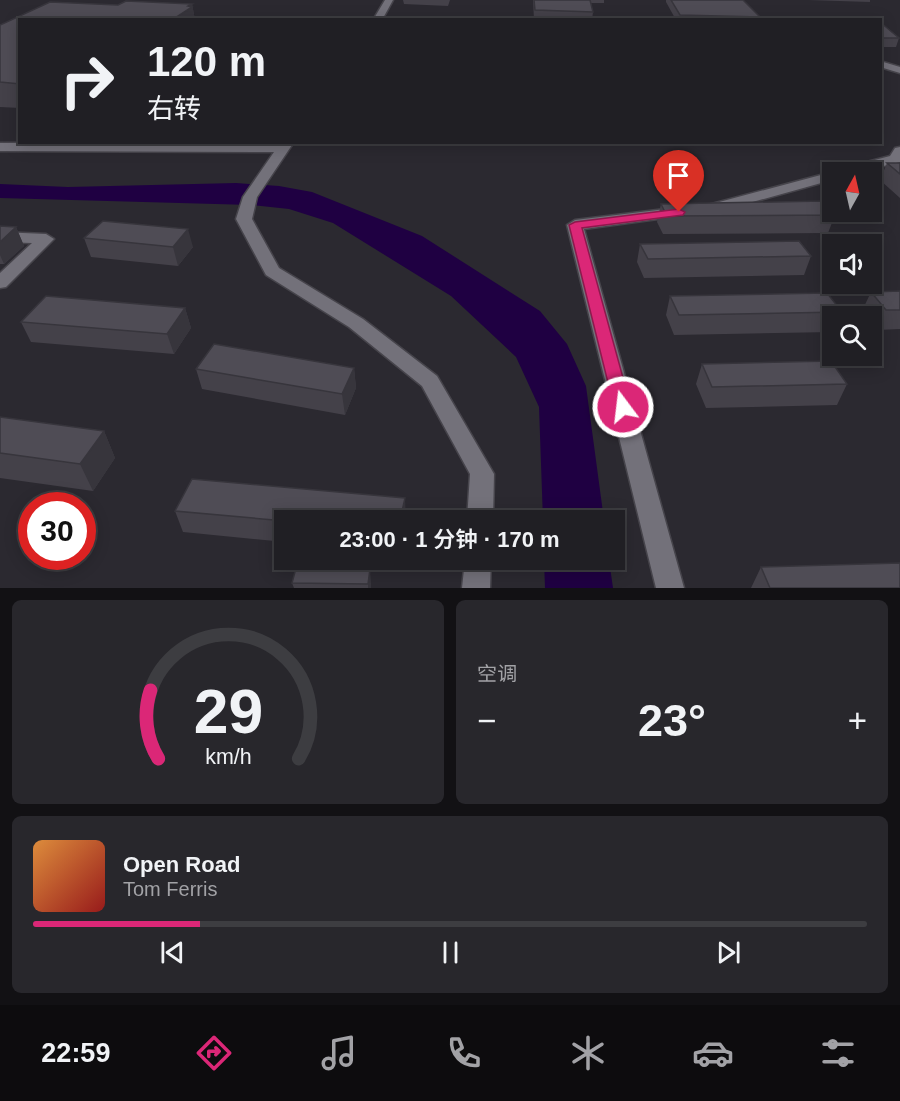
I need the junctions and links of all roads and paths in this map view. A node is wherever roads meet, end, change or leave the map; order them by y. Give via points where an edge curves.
1 (389, 0) edge
2 (378, 18) edge
3 (882, 65) edge
4 (900, 70) edge
5 (286, 145) edge
6 (0, 147) edge
7 (898, 157) edge
8 (880, 162) edge
9 (822, 179) edge
10 (0, 237) edge
11 (0, 283) edge
12 (480, 510) edge
13 (477, 570) edge
14 (476, 588) edge
15 (670, 588) edge

1 - 2 street
3 - 4 street
5 - 6 street
5 - 12 street via 250,197 244,219 272,271 356,323 430,381 482,474
7 - 8 street
9 - 15 street via 720,207 575,225
10 - 11 street via 46,239
13 - 14 street

